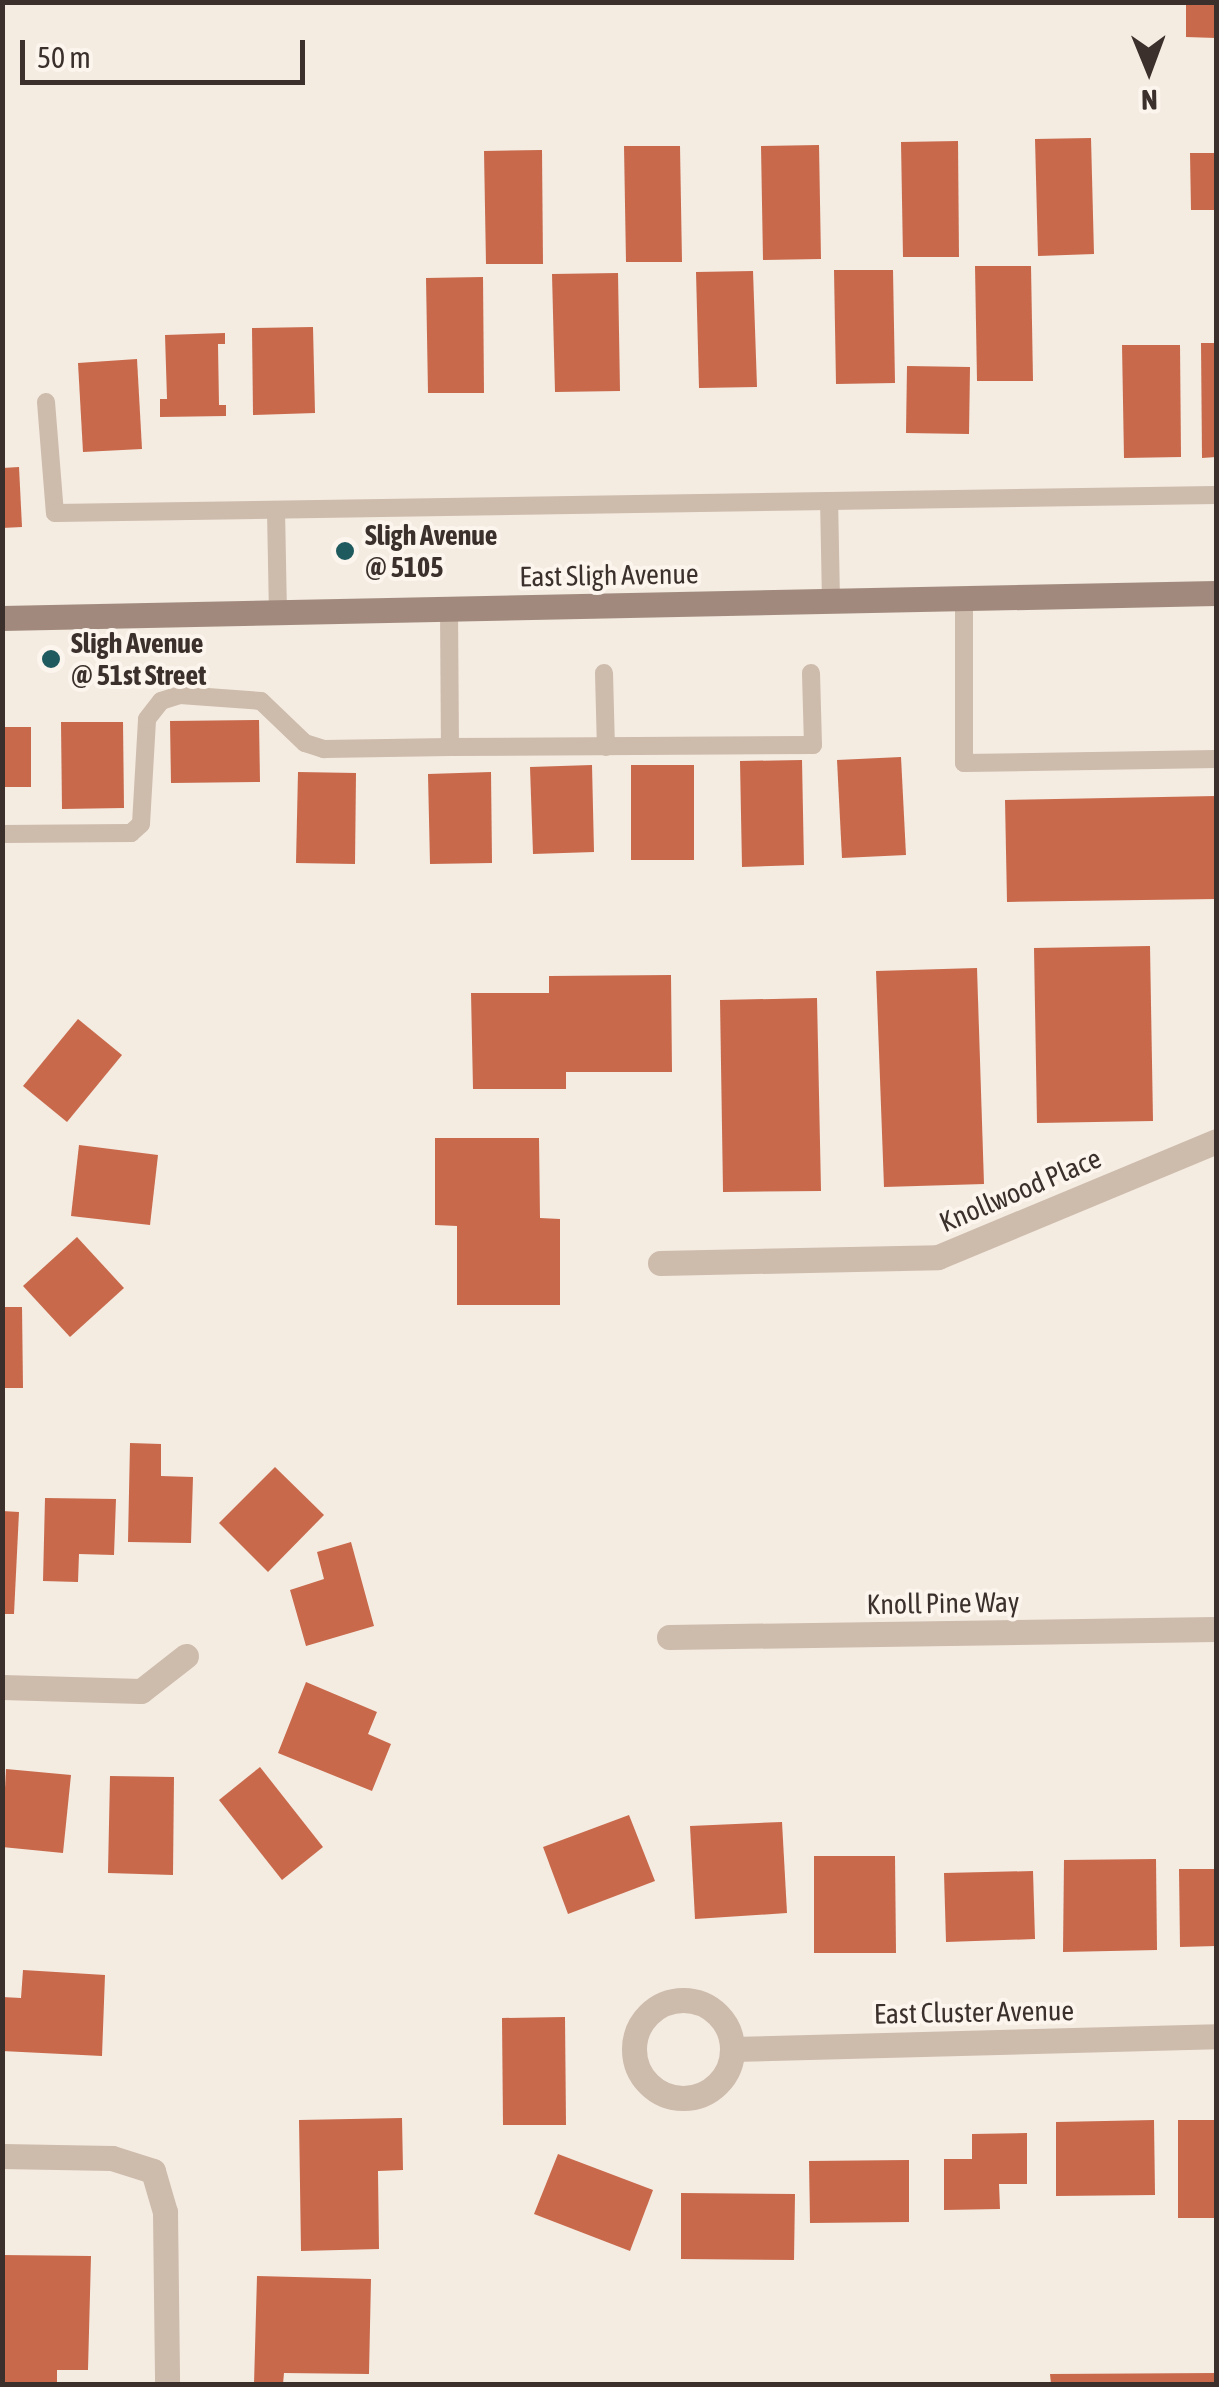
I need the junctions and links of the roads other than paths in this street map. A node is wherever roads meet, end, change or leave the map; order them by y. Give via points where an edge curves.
1 (46, 402) dead end
2 (1216, 495) edge
3 (830, 502) junction
4 (276, 510) junction
5 (1216, 594) edge
6 (964, 598) junction
7 (831, 602) junction
8 (448, 608) junction
9 (278, 612) junction
10 (2, 618) edge
11 (604, 672) dead end
12 (811, 673) dead end
13 (606, 747) junction
14 (450, 748) junction
15 (1216, 759) edge
16 (2, 834) edge
17 (1216, 1142) edge
18 (660, 1262) dead end
19 (1216, 1629) edge
20 (670, 1637) dead end
21 (186, 1656) dead end
22 (2, 1687) edge
23 (1216, 2036) edge
24 (732, 2048) dead end
25 (2, 2156) edge
26 (166, 2384) edge

1 - 4 lane via 55,513
2 - 3 lane
3 - 4 lane
3 - 7 lane
4 - 9 lane
5 - 6 street, East Sligh Avenue
6 - 7 street, East Sligh Avenue
6 - 15 lane via 964,762
7 - 8 street, East Sligh Avenue
8 - 9 street, East Sligh Avenue
8 - 14 lane
9 - 10 street, East Sligh Avenue
11 - 13 lane
12 - 13 lane via 813,745
13 - 14 lane
14 - 16 lane via 324,749 305,743 261,701 180,695 161,701 148,719 142,824 132,833
17 - 18 street, Knollwood Place via 938,1257
19 - 20 street, Knoll Pine Way
21 - 22 street via 141,1691
23 - 24 street, East Cluster Avenue
25 - 26 street via 112,2158 152,2172 164,2212

